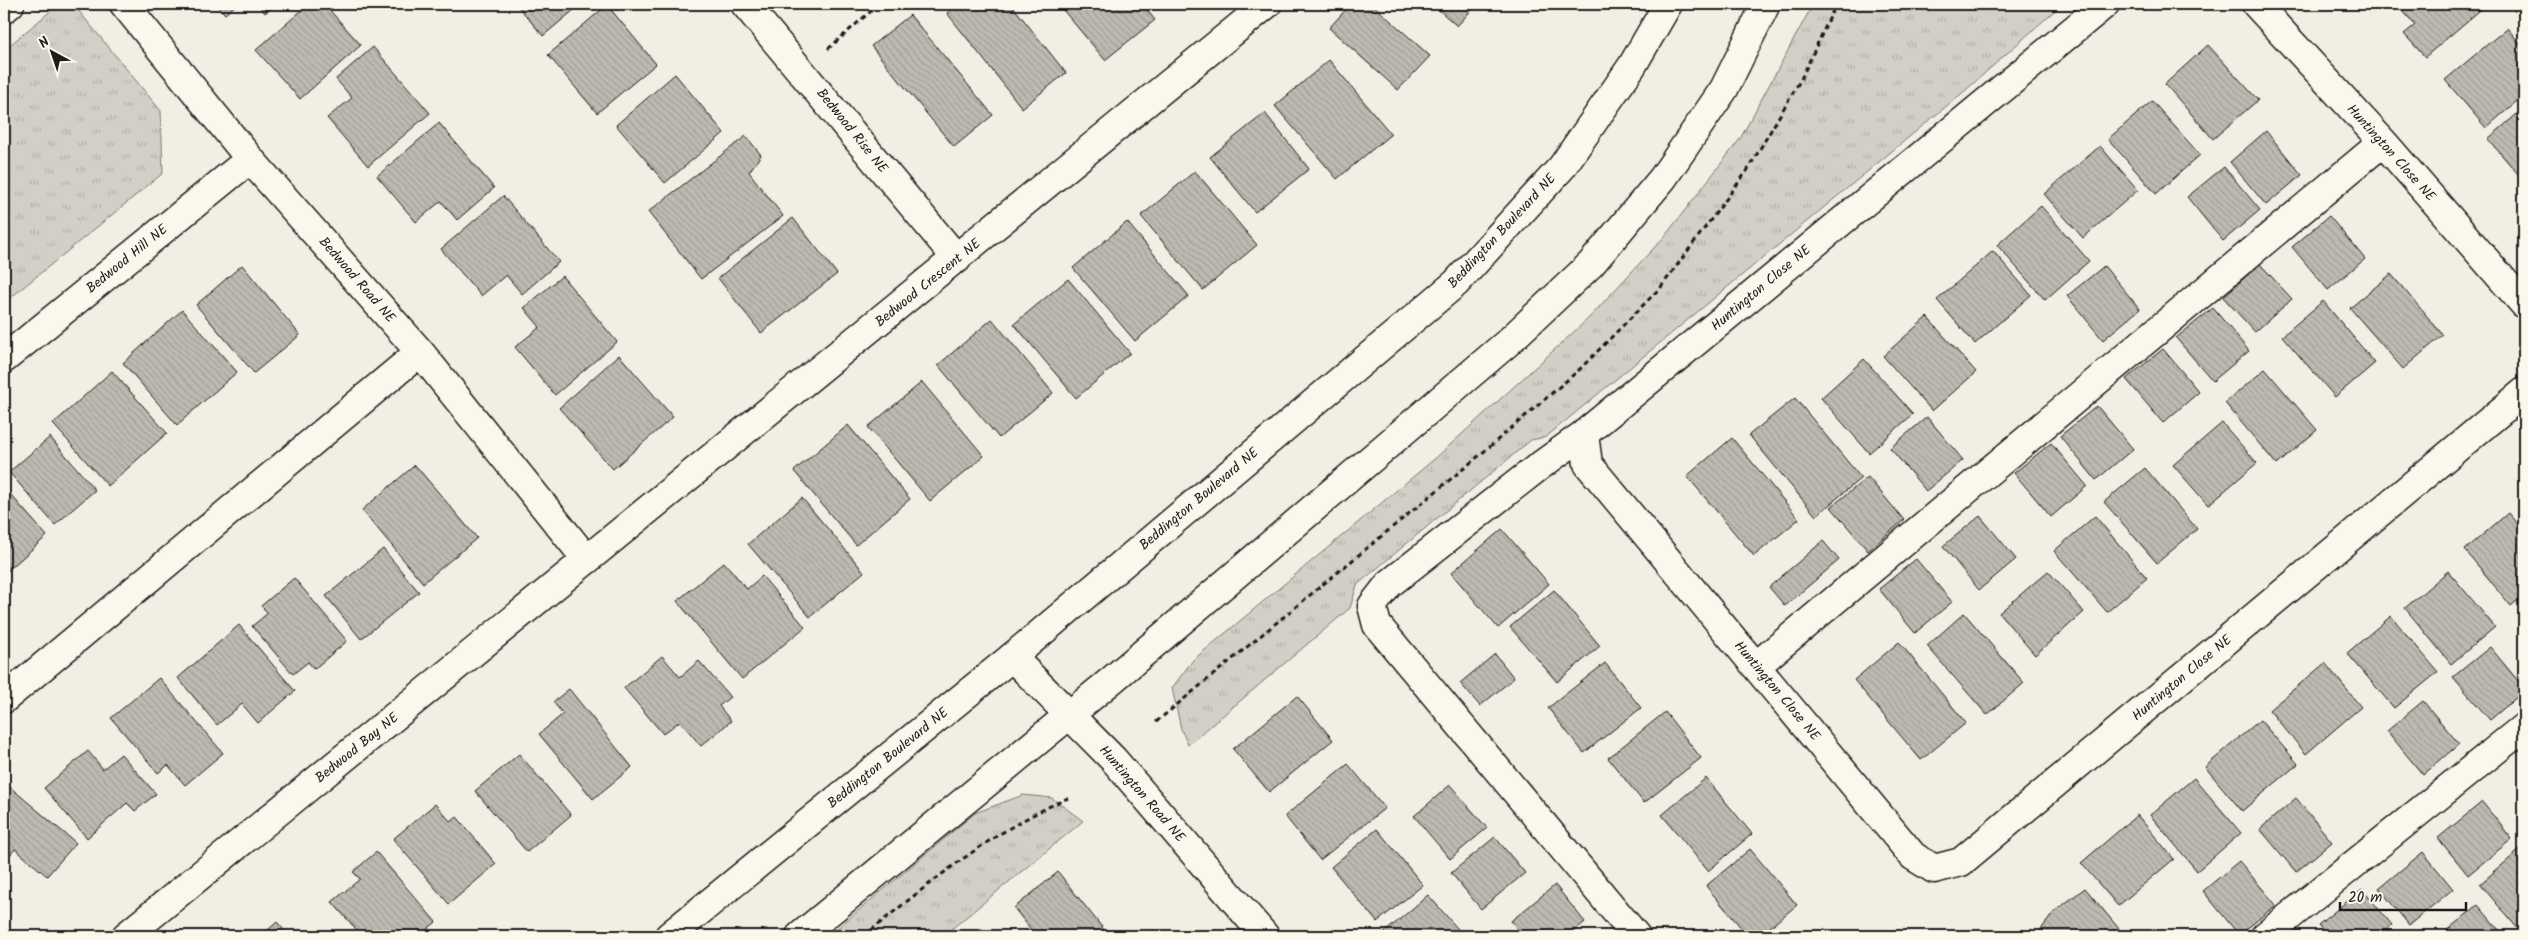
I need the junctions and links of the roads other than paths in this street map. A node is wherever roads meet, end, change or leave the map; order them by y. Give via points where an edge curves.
1 (10, 4) edge
2 (124, 4) edge
3 (745, 4) edge
4 (1268, 4) edge
5 (1668, 4) edge
6 (1766, 4) edge
7 (2105, 4) edge
8 (2256, 4) edge
9 (4, 9) edge
10 (2383, 142) junction
11 (250, 158) junction
12 (957, 259) junction
13 (2524, 304) edge
14 (420, 352) junction
15 (4, 359) edge
16 (2524, 392) edge
17 (1584, 434) junction
18 (587, 560) junction
19 (1012, 657) junction
20 (1756, 666) junction
21 (4, 699) edge
22 (1069, 715) junction
23 (2524, 727) edge
24 (126, 936) edge
25 (669, 936) edge
26 (800, 936) edge
27 (1265, 936) edge
28 (1636, 936) edge
29 (2265, 936) edge

1 - 9 street
2 - 11 street, Bedwood Road NE
3 - 12 street, Bedwood Rise NE
4 - 12 street, Bedwood Crescent NE
5 - 19 street, Beddington Boulevard NE via 1632,66 1562,167 1456,283
6 - 22 street via 1718,98 1664,178 1591,264 1499,351
7 - 17 street, Huntington Close NE
8 - 10 street, Huntington Close NE
10 - 13 street, Huntington Close NE
10 - 20 street
11 - 14 street, Bedwood Road NE
11 - 15 street, Bedwood Hill NE
12 - 18 street, Bedwood Crescent NE
14 - 18 street, Bedwood Road NE
14 - 21 street
16 - 20 street, Huntington Close NE via 1961,862 1934,869 1913,856
17 - 20 street, Huntington Close NE via 1588,464
17 - 28 street via 1389,584 1372,606 1377,625
18 - 24 street, Bedwood Bay NE
19 - 22 street, Huntington Road NE
19 - 25 street, Beddington Boulevard NE
22 - 26 street
22 - 27 street, Huntington Road NE via 1114,760
23 - 29 street

